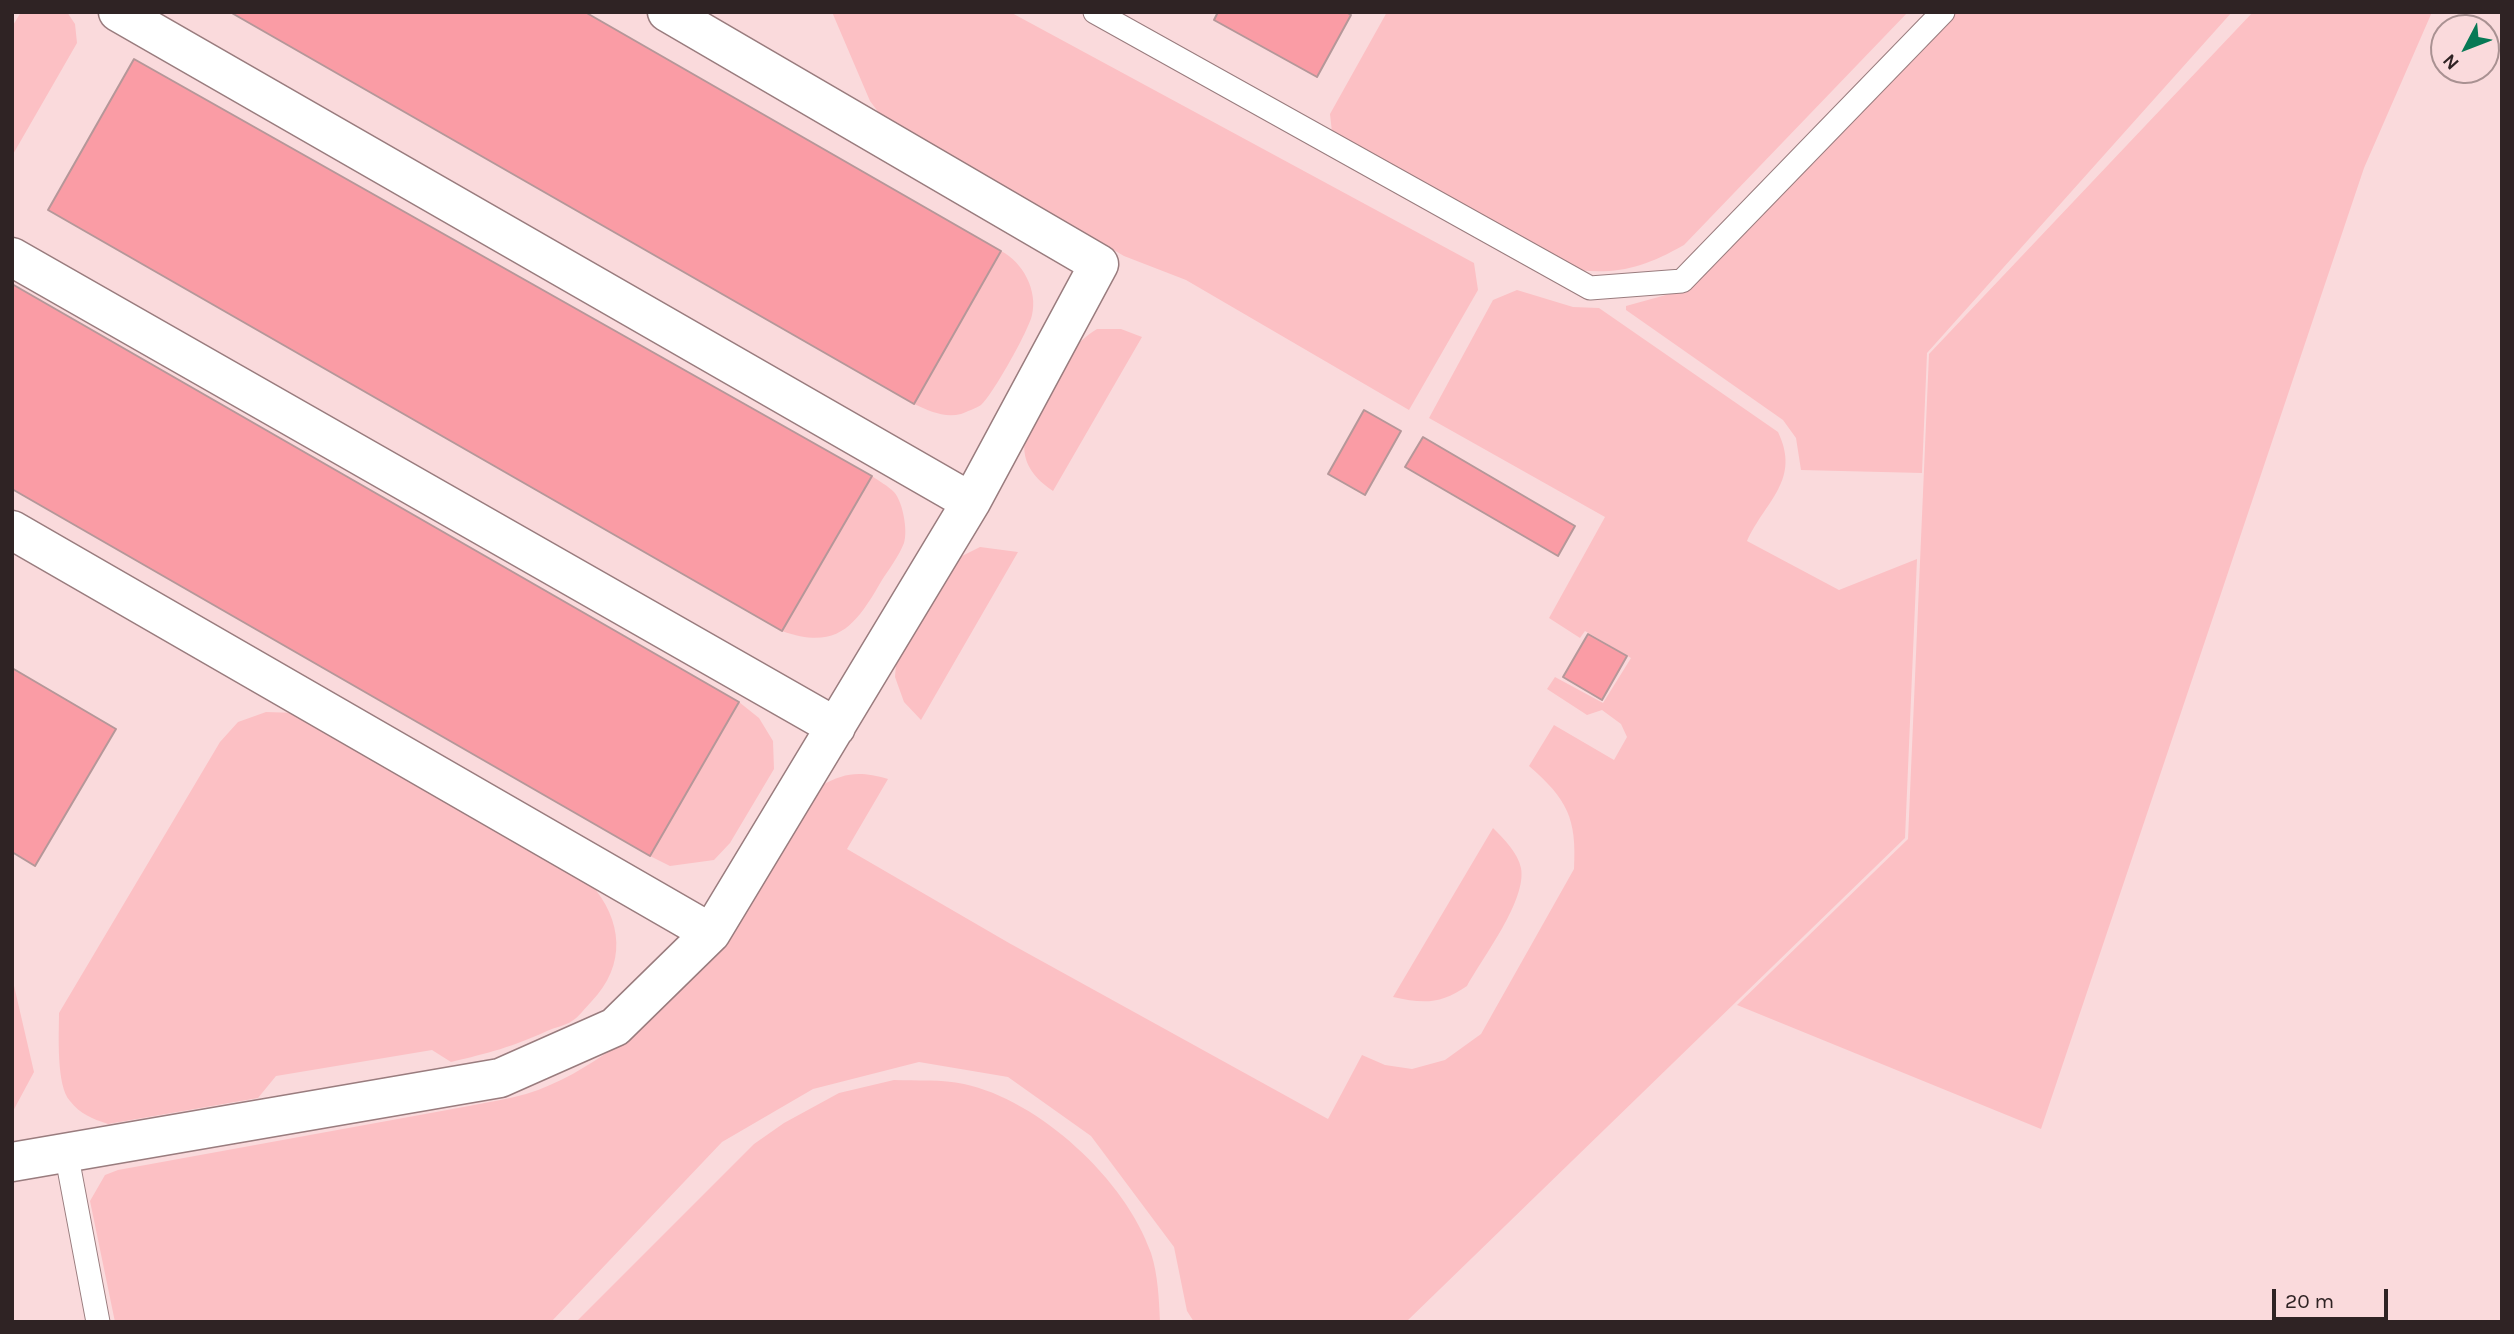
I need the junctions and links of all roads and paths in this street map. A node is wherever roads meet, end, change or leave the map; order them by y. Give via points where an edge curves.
1 (118, 12) edge
2 (667, 12) edge
3 (1095, 12) edge
4 (1943, 12) edge
5 (12, 257) edge
6 (971, 502) junction
7 (12, 530) edge
8 (836, 727) junction
9 (711, 933) junction
10 (66, 1152) junction
11 (12, 1162) edge
12 (98, 1322) edge

1 - 6 street
2 - 6 street via 1100,264
3 - 4 lane via 1590,288 1682,282
5 - 8 street
6 - 8 street
7 - 9 street
8 - 9 street
9 - 10 street via 615,1027 500,1078
10 - 11 street
10 - 12 lane

